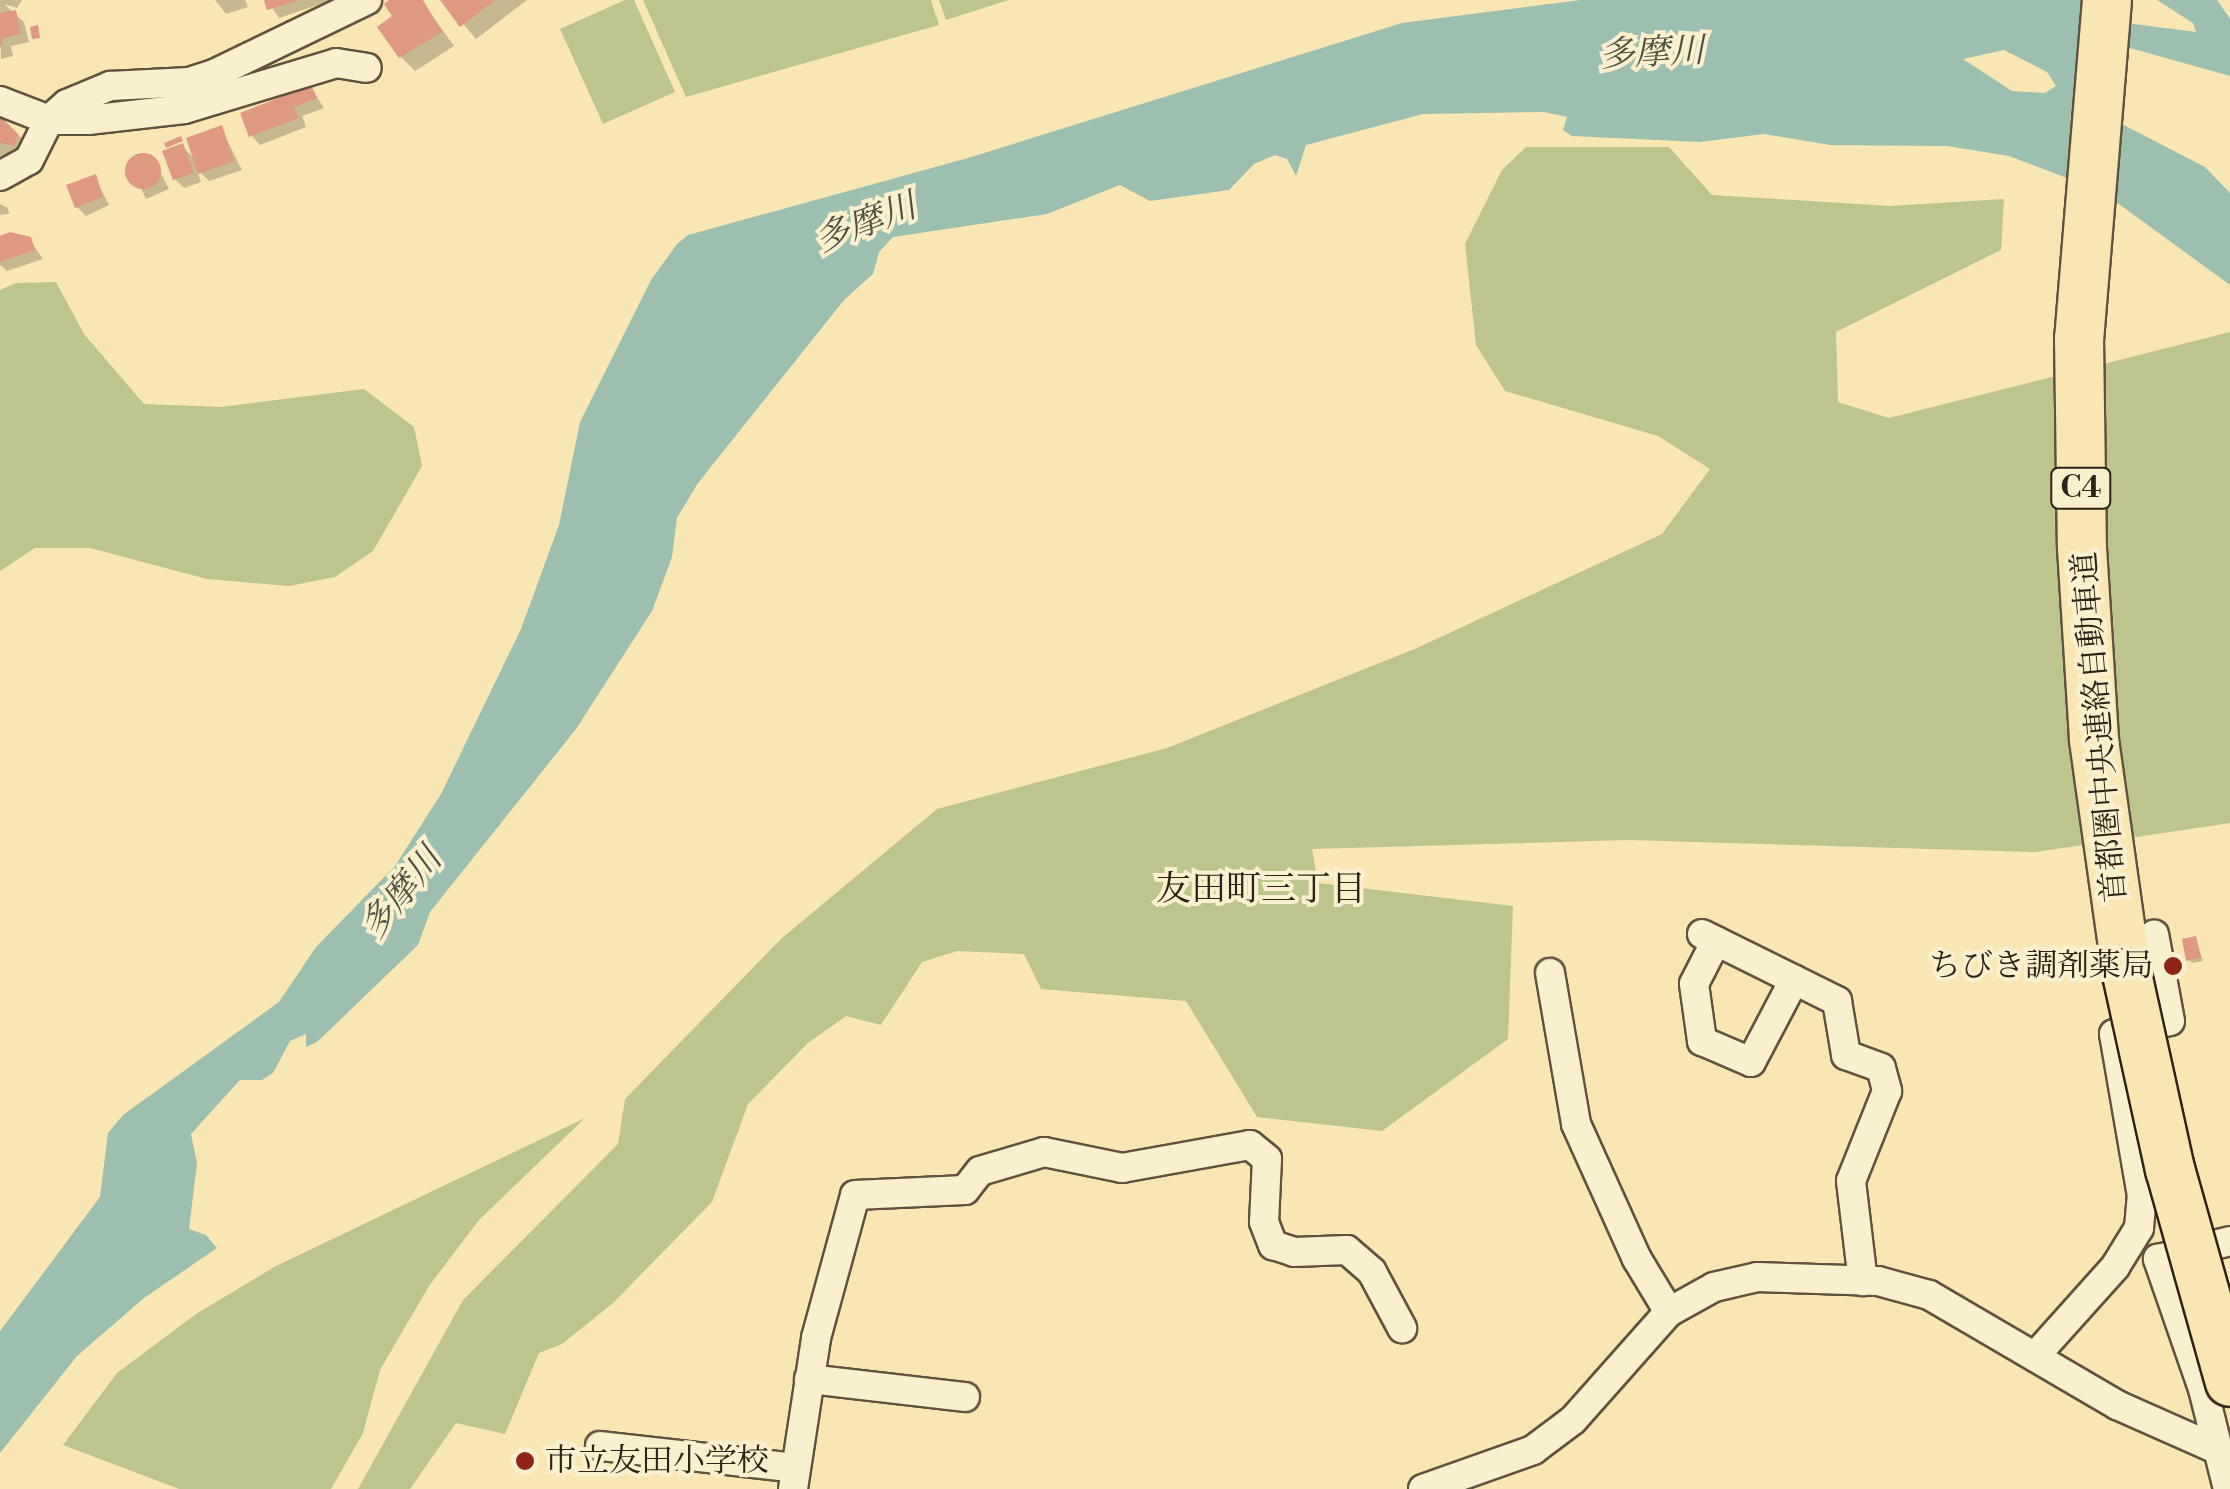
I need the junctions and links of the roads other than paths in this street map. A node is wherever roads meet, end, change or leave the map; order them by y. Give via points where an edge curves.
1 (367, 0) edge
2 (2107, 0) edge
3 (2122, 0) edge
4 (367, 68) dead end
5 (0, 100) edge
6 (49, 120) junction
7 (0, 176) edge
8 (2154, 934) dead end
9 (1550, 973) dead end
10 (1794, 980) junction
11 (2230, 1242) edge
12 (1863, 1281) junction
13 (1670, 1312) junction
14 (2230, 1322) edge
15 (1402, 1328) dead end
16 (2037, 1354) junction
17 (809, 1379) junction
18 (2230, 1382) edge
19 (964, 1398) dead end
20 (600, 1446) dead end
21 (2225, 1453) edge
22 (794, 1479) edge
23 (1423, 1489) edge
24 (2228, 1489) edge

1 - 6 street via 214,74 189,82 110,86
2 - 18 highway, 首都圏中央連絡自動車道 / C4, bridge via 2079,338 2094,740 2146,1068
3 - 14 highway, 首都圏中央連絡自動車道 / C4 via 2094,340 2108,738 2159,1064
4 - 6 street via 336,63 184,109
5 - 6 street
6 - 7 street via 29,160
8 - 16 street via 2170,1022 2114,1034 2142,1196 2140,1228 2115,1267
9 - 13 street via 1576,1124 1637,1258
10 - 10 street via 1709,938 1694,984 1702,1041 1751,1062
10 - 12 street via 1837,1001 1846,1055 1881,1068 1887,1090 1850,1182
11 - 21 street via 2158,1259
12 - 13 street via 1758,1277 1714,1287
12 - 16 street via 1929,1294
13 - 23 street via 1555,1435 1514,1459
15 - 17 street via 1372,1272 1347,1250 1294,1252 1273,1245 1264,1222 1267,1159 1250,1145 1122,1168 1044,1152 980,1170 966,1190 855,1195
16 - 21 street via 2117,1406
17 - 19 street
17 - 22 street
20 - 22 street
21 - 24 street

